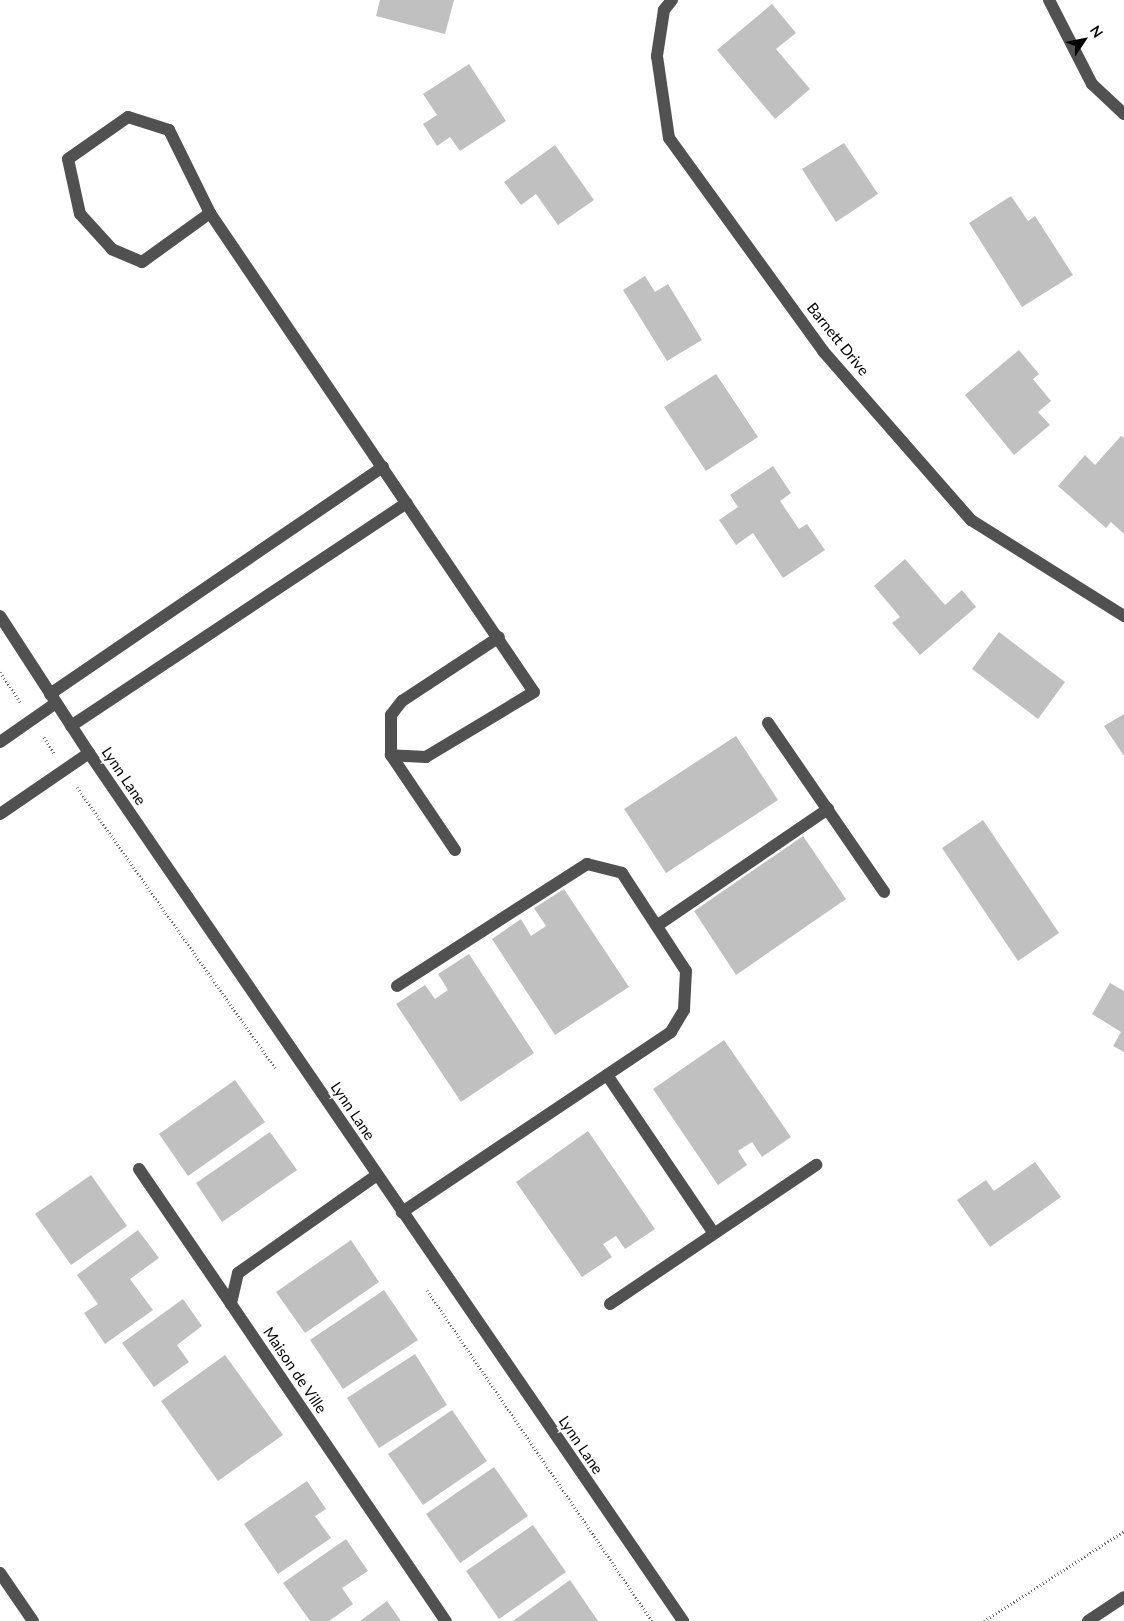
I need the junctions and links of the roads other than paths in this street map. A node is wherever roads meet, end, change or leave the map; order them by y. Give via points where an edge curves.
1 (672, 0) edge
2 (1049, 0) edge
3 (1124, 114) edge
4 (210, 213) junction
5 (383, 467) junction
6 (407, 503) junction
7 (0, 616) edge
8 (1124, 616) edge
9 (499, 637) junction
10 (53, 699) junction
11 (768, 723) dead end
12 (71, 726) junction
13 (0, 742) edge
14 (89, 754) junction
15 (391, 755) junction
16 (828, 809) junction
17 (0, 814) edge
18 (454, 850) dead end
19 (884, 892) dead end
20 (658, 925) junction
21 (397, 986) dead end
22 (607, 1075) junction
23 (816, 1165) dead end
24 (139, 1169) dead end
25 (377, 1175) junction
26 (402, 1212) junction
27 (714, 1232) junction
28 (231, 1304) junction
29 (610, 1304) dead end
30 (0, 1573) edge
31 (1124, 1597) edge
32 (33, 1621) edge
33 (446, 1621) edge
34 (682, 1621) edge
35 (1088, 1621) edge

1 - 8 street, Barnett Drive via 664,10 657,56 669,138 823,350 971,520
2 - 3 street via 1092,84
4 - 4 street via 169,130 128,117 68,159 80,214 112,249 142,262
4 - 5 street
5 - 6 street
5 - 10 street
6 - 9 street
6 - 12 street
7 - 10 street, Lynn Lane
9 - 15 street via 402,701 391,715
9 - 15 street via 534,692 426,757
10 - 12 street, Lynn Lane
10 - 13 street via 32,720
11 - 16 street
12 - 14 street, Lynn Lane
14 - 17 street
14 - 25 street, Lynn Lane
15 - 18 street
16 - 19 street
16 - 20 street
20 - 21 street via 622,873 587,864
20 - 22 street via 686,971 684,1010 670,1032
22 - 26 street
22 - 27 street
23 - 27 street
24 - 28 street, Maison de Ville
25 - 26 street, Lynn Lane
25 - 28 street via 238,1273
26 - 34 street, Lynn Lane
27 - 29 street
28 - 33 street, Maison de Ville
30 - 32 street
31 - 35 street

